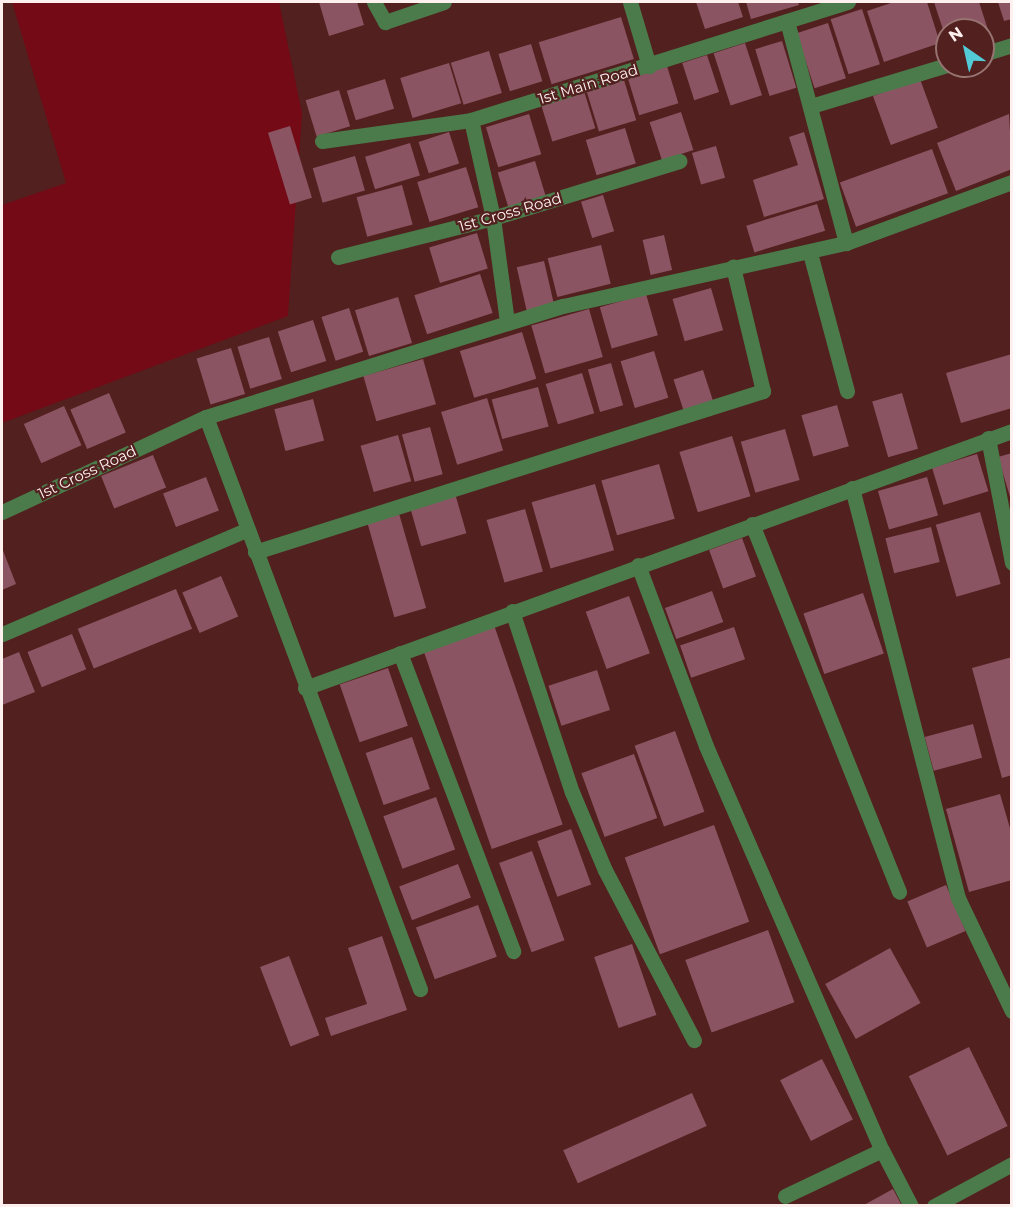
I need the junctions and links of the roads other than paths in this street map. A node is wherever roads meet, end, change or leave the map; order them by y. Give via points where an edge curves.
1 (374, 2) edge
2 (444, 2) edge
3 (630, 2) edge
4 (848, 2) edge
5 (787, 21) junction
6 (1011, 45) edge
7 (995, 50) edge
8 (649, 66) junction
9 (935, 69) edge
10 (811, 106) junction
11 (471, 120) junction
12 (322, 141) dead end
13 (680, 160) dead end
14 (1011, 182) edge
15 (493, 219) junction
16 (846, 243) junction
17 (810, 253) junction
18 (338, 257) dead end
19 (733, 267) junction
20 (507, 322) junction
21 (847, 391) dead end
22 (206, 417) junction
23 (1011, 431) edge
24 (988, 438) junction
25 (852, 488) junction
26 (2, 512) edge
27 (752, 524) junction
28 (246, 530) junction
29 (255, 552) junction
30 (1011, 563) edge
31 (638, 565) junction
32 (512, 611) junction
33 (2, 634) edge
34 (400, 653) junction
35 (305, 687) junction
36 (899, 892) dead end
37 (513, 951) dead end
38 (420, 989) dead end
39 (1011, 1011) edge
40 (694, 1040) dead end
41 (882, 1150) junction
42 (1011, 1164) edge
43 (785, 1196) dead end
44 (911, 1206) edge
45 (934, 1206) edge

1 - 2 street via 385,22
3 - 8 street
4 - 5 street, 1st Main Road
5 - 8 street, 1st Main Road
5 - 10 street
6 - 7 street
8 - 11 street, 1st Main Road
9 - 10 street
10 - 16 street
11 - 12 street, 1st Main Road
11 - 15 street
13 - 15 street, 1st Cross Road
14 - 16 street, 1st Cross Road
15 - 18 street, 1st Cross Road
15 - 20 street
16 - 17 street, 1st Cross Road
17 - 19 street, 1st Cross Road
17 - 21 street
19 - 20 street, 1st Cross Road
19 - 29 street via 763,391
20 - 22 street, 1st Cross Road
22 - 26 street, 1st Cross Road
22 - 28 street
23 - 24 street
24 - 25 street
24 - 30 street
25 - 27 street
25 - 39 street via 958,898
27 - 31 street
27 - 36 street
28 - 29 street
28 - 33 street
29 - 35 street
31 - 32 street
31 - 41 street via 706,746
32 - 34 street
32 - 40 street via 572,792 605,870
34 - 35 street
34 - 37 street
35 - 38 street
41 - 43 street
41 - 44 street
42 - 45 street

